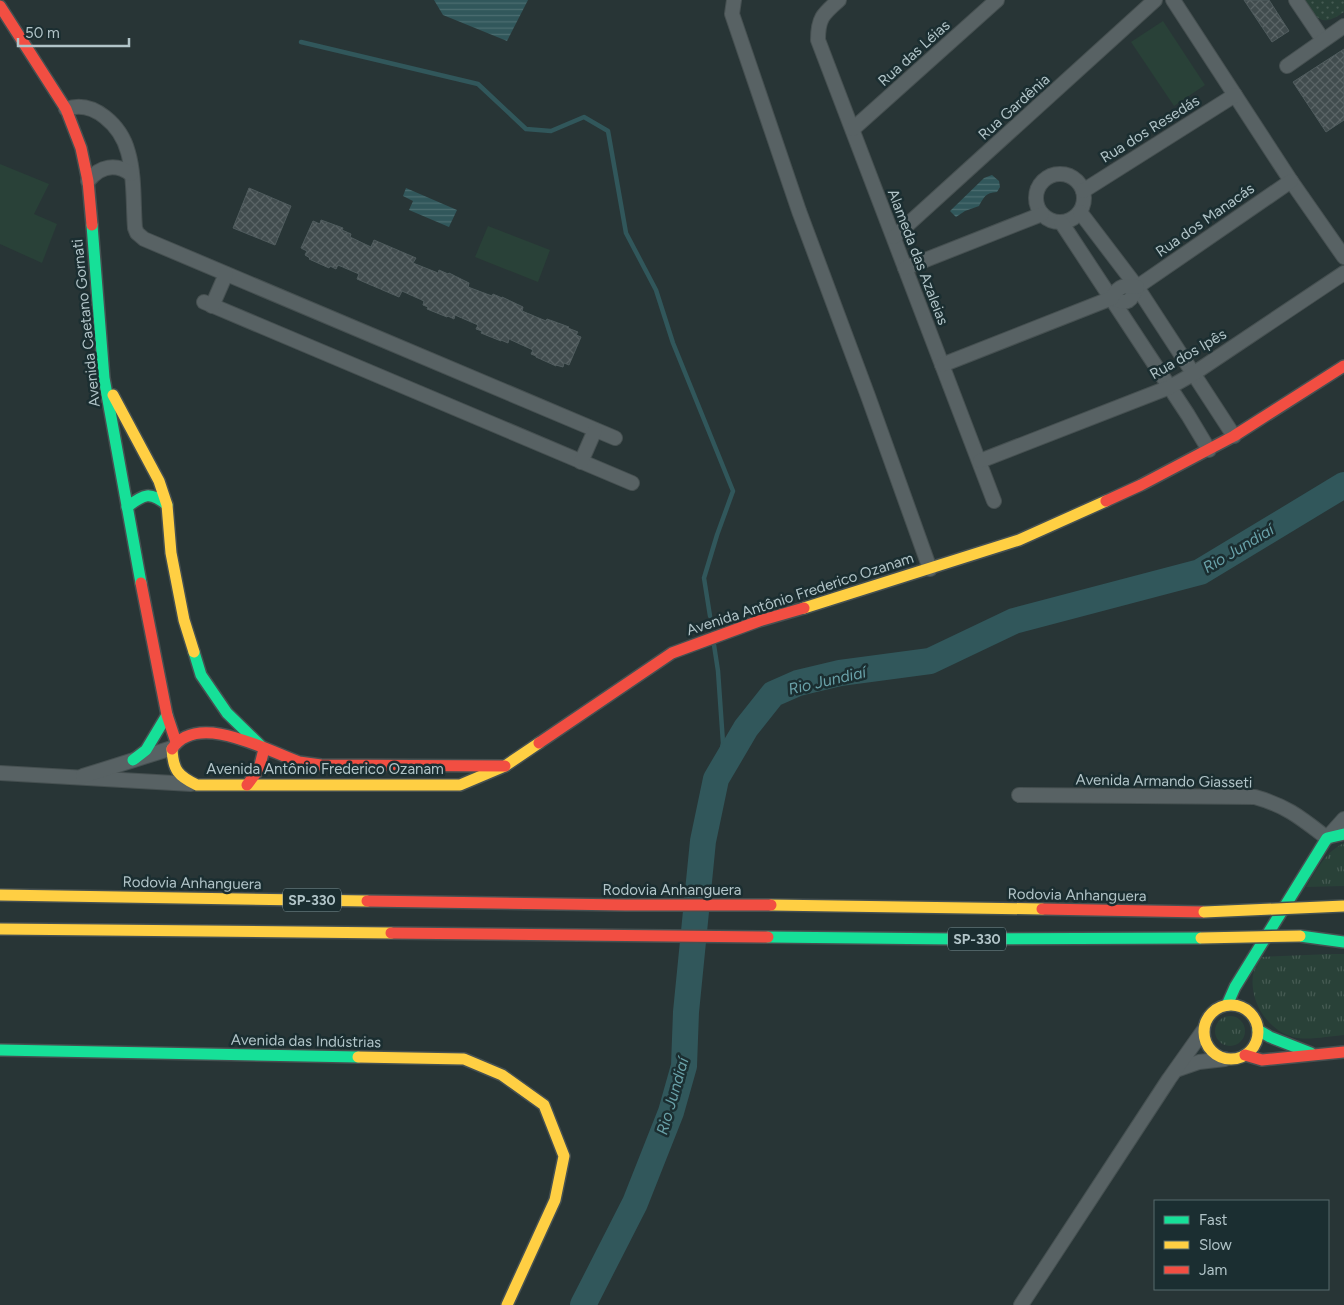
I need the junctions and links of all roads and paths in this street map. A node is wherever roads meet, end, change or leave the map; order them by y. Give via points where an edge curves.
1 (734, 0) edge
2 (839, 0) edge
3 (997, 0) edge
4 (1155, 0) edge
5 (1173, 0) edge
6 (1296, 0) edge
7 (0, 6) edge
8 (1344, 26) edge
9 (1323, 40) junction
10 (1287, 66) dead end
11 (1236, 95) junction
12 (66, 109) junction
13 (853, 129) junction
14 (132, 174) junction
15 (88, 181) junction
16 (1291, 181) junction
17 (1083, 191) junction
18 (1080, 212) junction
19 (1042, 214) junction
20 (1061, 222) junction
21 (894, 237) junction
22 (1344, 257) edge
23 (905, 268) junction
24 (1344, 273) edge
25 (226, 274) junction
26 (1137, 287) junction
27 (1112, 298) junction
28 (942, 365) junction
29 (1344, 366) edge
30 (1193, 374) junction
31 (104, 378) junction
32 (1170, 387) junction
33 (595, 430) junction
34 (1234, 436) junction
35 (615, 438) dead end
36 (1209, 450) junction
37 (980, 461) junction
38 (581, 462) junction
39 (632, 483) dead end
40 (994, 501) dead end
41 (167, 505) junction
42 (127, 507) junction
43 (930, 569) junction
44 (167, 715) junction
45 (174, 745) junction
46 (264, 749) junction
47 (133, 760) junction
48 (363, 765) junction
49 (505, 766) junction
50 (0, 773) edge
51 (76, 778) junction
52 (197, 785) junction
53 (247, 785) junction
54 (356, 785) junction
55 (1019, 795) dead end
56 (1344, 819) edge
57 (1344, 834) edge
58 (1327, 838) junction
59 (0, 895) edge
60 (1344, 906) edge
61 (0, 929) edge
62 (1344, 933) edge
63 (1300, 936) junction
64 (1344, 942) edge
65 (1248, 968) junction
66 (1227, 1006) junction
67 (1249, 1012) junction
68 (1258, 1030) junction
69 (1203, 1032) junction
70 (0, 1050) edge
71 (1344, 1052) edge
72 (1313, 1054) junction
73 (1245, 1055) junction
74 (1225, 1059) junction
75 (1176, 1070) junction
76 (507, 1305) edge
77 (1021, 1305) edge

1 - 43 street via 732,14 799,211
2 - 13 street, Alameda das Azaleias via 818,24 818,40
3 - 13 street, Rua das Léias
4 - 21 street, Rua Gardênia
5 - 11 street
6 - 9 street
7 - 12 main road, Avenida Caetano Gornati
8 - 9 street
9 - 10 street
11 - 16 street
11 - 17 street, Rua dos Resedás
12 - 14 street via 80,106 101,114 118,130 128,151
12 - 15 main road, Avenida Caetano Gornati via 81,148
13 - 21 street, Alameda das Azaleias
14 - 15 street via 117,167 108,167
14 - 25 street via 137,233 144,239
15 - 31 main road, Avenida Caetano Gornati
16 - 22 street
16 - 26 street, Rua dos Manacás
17 - 18 street
17 - 19 street via 1067,176 1052,176 1037,192
18 - 20 street
18 - 26 street
19 - 20 street via 1054,222
19 - 23 street
20 - 27 street
21 - 23 street, Alameda das Azaleias
23 - 28 street, Alameda das Azaleias
24 - 30 street, Rua dos Ipês
25 - 33 street
25 - 38 street via 208,304
26 - 27 street, Rua dos Manacás via 1127,302
26 - 30 street
27 - 28 street, Rua dos Manacás
27 - 32 street
28 - 37 street, Alameda das Azaleias
29 - 34 main road, Avenida Antônio Frederico Ozanam
30 - 32 street, Rua dos Ipês
30 - 34 street
31 - 41 main road via 159,481
31 - 42 main road, Avenida Caetano Gornati
32 - 36 street
32 - 37 street, Rua dos Ipês
33 - 35 street
33 - 38 street
34 - 36 main road, Avenida Antônio Frederico Ozanam
36 - 43 main road, Avenida Antônio Frederico Ozanam via 1141,485 1019,540
37 - 40 street, Alameda das Azaleias
38 - 39 street
41 - 42 main road via 157,496 146,494
41 - 46 main road via 184,620 201,675 226,713
42 - 44 main road, Avenida Caetano Gornati
43 - 49 main road, Avenida Antônio Frederico Ozanam via 724,633 672,653
44 - 45 main road, Avenida Caetano Gornati
44 - 47 main road via 146,750
45 - 46 main road via 192,733 208,733 238,737
45 - 47 street, Avenida Antônio Frederico Ozanam
45 - 52 main road, Avenida Caetano Gornati via 174,770 183,779
46 - 48 main road via 302,763
46 - 53 main road via 260,767
47 - 51 street, Avenida Antônio Frederico Ozanam
48 - 49 main road
48 - 54 main road via 363,779
49 - 54 main road, Avenida Antônio Frederico Ozanam via 460,785
50 - 51 street, Avenida Antônio Frederico Ozanam
51 - 52 street, Avenida Antônio Frederico Ozanam
52 - 53 main road, Avenida Antônio Frederico Ozanam
53 - 54 main road, Avenida Antônio Frederico Ozanam
55 - 58 street, Avenida Armando Giasseti via 1254,797 1296,814
56 - 58 street
57 - 58 main road
58 - 65 main road
59 - 60 main road, Rodovia Anhanguera / SP-330, bridge via 1204,912
61 - 63 main road, SP-330, bridge via 955,939
62 - 63 main road, SP-330
63 - 64 main road
65 - 66 main road
65 - 67 main road
66 - 67 main road
66 - 69 main road via 1209,1016
67 - 68 main road
68 - 72 main road
68 - 73 main road via 1253,1048
69 - 74 main road via 1209,1049
69 - 75 street
70 - 76 main road, Avenida das Indústrias via 464,1059 502,1074 544,1105 564,1156 555,1200
71 - 72 main road
72 - 73 main road via 1262,1060
73 - 74 main road
74 - 75 street via 1199,1062
75 - 77 street

